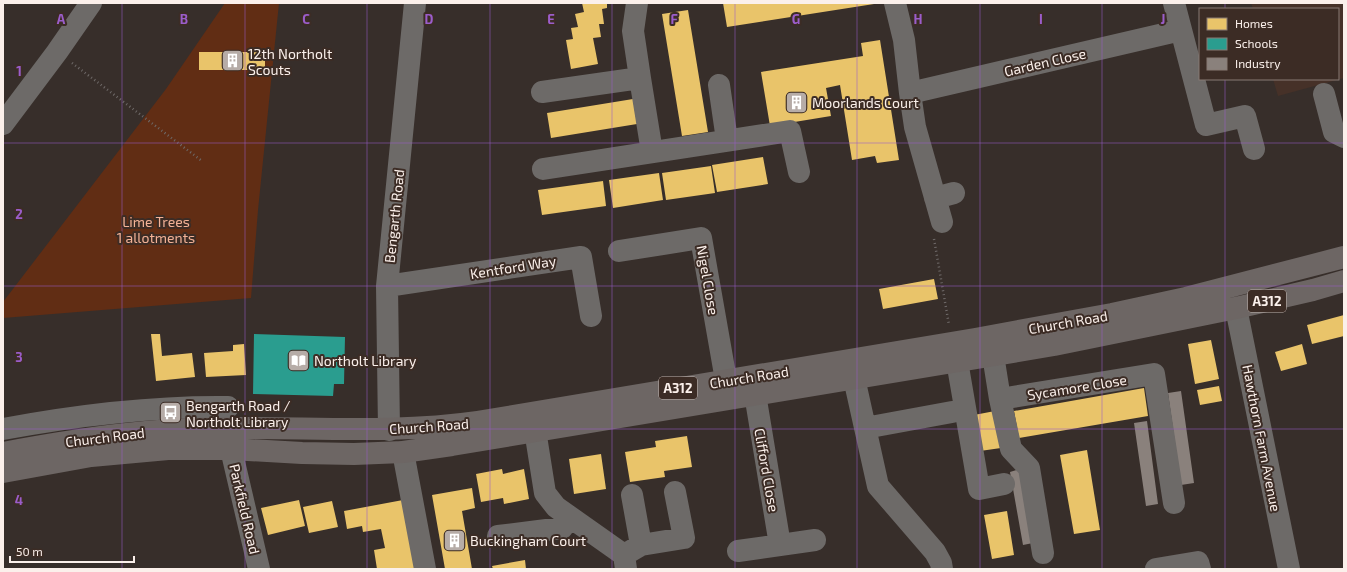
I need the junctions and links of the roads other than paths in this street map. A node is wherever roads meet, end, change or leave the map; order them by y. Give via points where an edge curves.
1 (91, 3) edge
2 (415, 3) edge
3 (637, 3) edge
4 (895, 3) edge
5 (1174, 3) edge
6 (1181, 30) junction
7 (640, 78) junction
8 (719, 84) dead end
9 (542, 92) dead end
10 (910, 94) junction
11 (1324, 94) dead end
12 (3, 124) edge
13 (1344, 137) edge
14 (727, 140) junction
15 (1254, 149) dead end
16 (652, 152) junction
17 (543, 169) dead end
18 (799, 172) dead end
19 (942, 222) road end
20 (619, 251) dead end
21 (1344, 257) edge
22 (1344, 281) edge
23 (387, 286) junction
24 (1236, 308) junction
25 (591, 316) dead end
26 (993, 355) junction
27 (957, 361) junction
28 (854, 378) junction
29 (726, 380) junction
30 (755, 394) junction
31 (1000, 399) junction
32 (228, 407) dead end
33 (952, 412) dead end
34 (865, 428) junction
35 (3, 429) edge
36 (389, 430) junction
37 (535, 430) junction
38 (231, 449) junction
39 (3, 453) edge
40 (405, 458) junction
41 (3, 472) edge
42 (1004, 484) dead end
43 (675, 492) dead end
44 (632, 495) dead end
45 (1174, 503) dead end
46 (570, 517) junction
47 (498, 536) dead end
48 (815, 540) dead end
49 (780, 545) junction
50 (738, 551) dead end
51 (1043, 553) dead end
52 (630, 556) edge
53 (259, 569) edge
54 (424, 569) edge
55 (942, 569) edge
56 (1156, 569) edge
57 (1200, 569) edge
58 (1289, 569) edge

1 - 12 street
2 - 23 street, Bengarth Road
3 - 7 street via 634,31
4 - 10 street via 904,40
5 - 6 street
6 - 10 street, Garden Close
6 - 15 street via 1206,125 1245,116
7 - 9 street
7 - 16 street
8 - 14 street
10 - 19 street via 916,127 945,196
11 - 13 street via 1334,132
14 - 16 street
14 - 18 street via 790,131
16 - 17 street
20 - 29 street, Nigel Close via 701,238
21 - 29 highway, Church Road / A312 via 1186,298 1112,314
22 - 24 highway, Church Road / A312
23 - 25 street, Kentford Way via 581,257
23 - 36 street, Bengarth Road
24 - 26 highway, Church Road / A312
24 - 58 street, Hawthorn Farm Avenue
26 - 27 highway, Church Road / A312
26 - 31 street
27 - 28 highway, Church Road / A312
27 - 42 street via 979,489
28 - 30 highway, Church Road / A312
28 - 34 street
29 - 36 highway, Church Road / A312 via 478,422
30 - 37 highway, Church Road / A312
30 - 49 street, Clifford Close
31 - 45 street, Sycamore Close via 1154,374
31 - 51 street via 1011,449 1029,468
32 - 35 street, Church Road via 130,410
33 - 34 street
34 - 55 street via 878,486 935,552
36 - 39 highway, Church Road / A312 via 168,430 89,438
37 - 40 highway, Church Road / A312 via 452,445
37 - 46 street via 545,493 556,507
38 - 40 highway, Church Road / A312
38 - 41 highway, Church Road / A312 via 168,449 91,456
38 - 53 street, Parkfield Road
40 - 54 street
43 - 52 street via 684,538
44 - 52 street
46 - 47 street via 562,528
46 - 52 street
48 - 49 street
49 - 50 street
56 - 57 street via 1198,562

